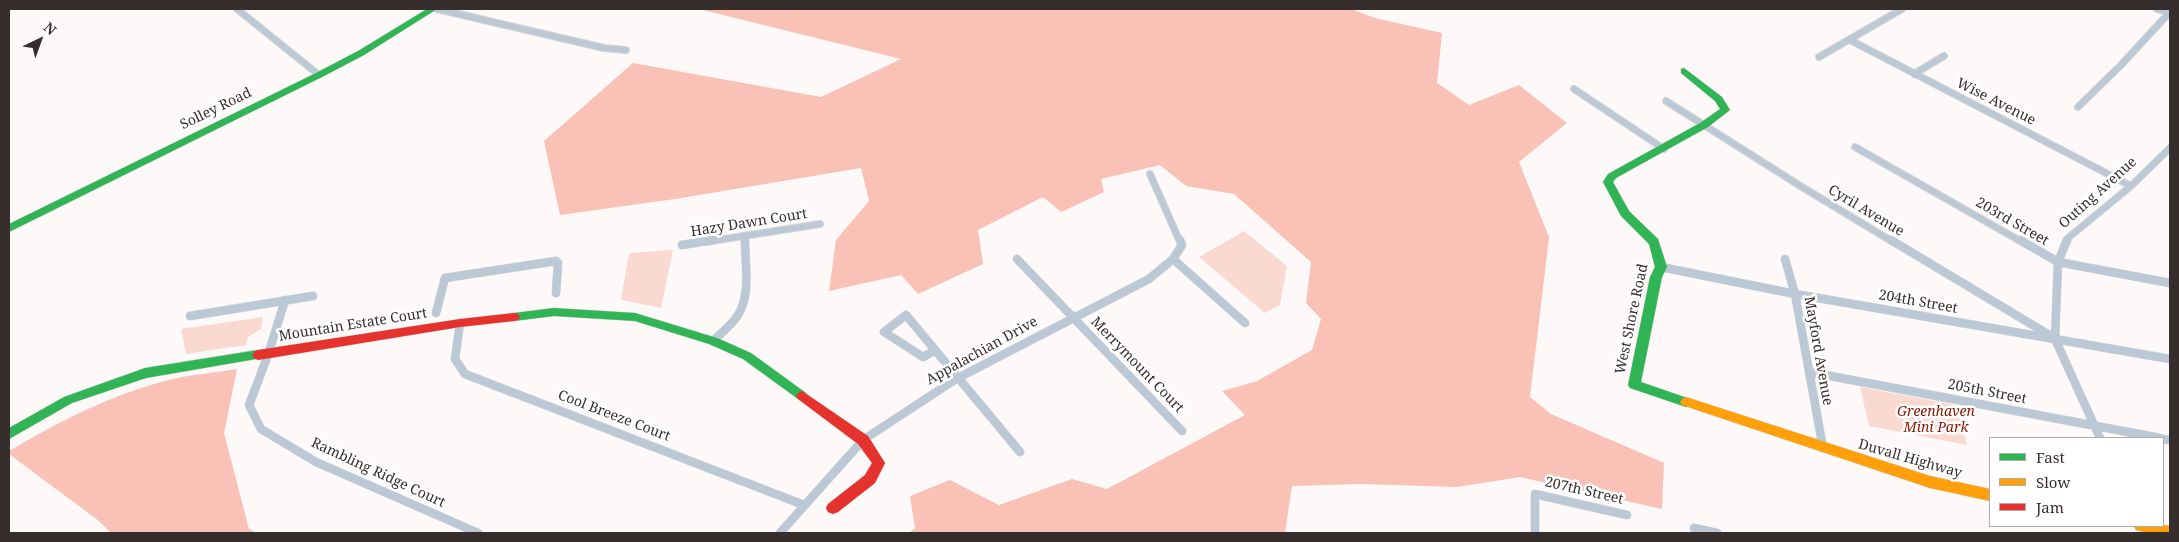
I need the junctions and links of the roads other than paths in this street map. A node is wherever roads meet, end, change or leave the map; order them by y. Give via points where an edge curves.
1 (236, 9) edge
2 (433, 9) edge
3 (437, 9) edge
4 (1902, 9) edge
5 (2157, 9) edge
6 (2170, 12) edge
7 (1850, 40) junction
8 (626, 50) dead end
9 (1944, 56) dead end
10 (1819, 57) dead end
11 (1684, 70) dead end
12 (1914, 74) junction
13 (319, 75) junction
14 (1574, 89) dead end
15 (1666, 101) dead end
16 (2078, 106) dead end
17 (1704, 125) junction
18 (1856, 147) dead end
19 (1664, 148) junction
20 (2170, 148) edge
21 (1150, 174) dead end
22 (2131, 186) junction
23 (820, 224) dead end
24 (9, 228) edge
25 (744, 236) junction
26 (682, 245) dead end
27 (1017, 259) dead end
28 (1173, 259) junction
29 (1785, 259) dead end
30 (2058, 262) junction
31 (1662, 266) junction
32 (2170, 283) edge
33 (556, 293) dead end
34 (1795, 294) junction
35 (313, 296) dead end
36 (285, 300) junction
37 (436, 313) dead end
38 (190, 316) dead end
39 (1072, 317) junction
40 (460, 323) junction
41 (1245, 323) dead end
42 (2056, 339) junction
43 (713, 341) junction
44 (934, 351) junction
45 (268, 354) junction
46 (2170, 360) edge
47 (1809, 372) junction
48 (956, 379) junction
49 (2095, 426) junction
50 (1182, 431) dead end
51 (9, 434) edge
52 (2100, 437) edge
53 (2156, 437) edge
54 (863, 440) junction
55 (1823, 448) junction
56 (1020, 452) dead end
57 (1989, 495) edge
58 (804, 505) junction
59 (833, 508) dead end
60 (1627, 515) dead end
61 (2146, 527) edge
62 (1694, 528) dead end
63 (2170, 532) edge
64 (478, 533) edge
65 (780, 533) edge
66 (1535, 533) edge
67 (1717, 533) edge

1 - 13 street
2 - 13 street, Solley Road
3 - 8 street via 604,48
4 - 7 street
5 - 6 street
6 - 16 street
7 - 10 street
7 - 12 street, Wise Avenue
9 - 12 street
11 - 17 street, West Shore Road via 1719,99 1725,110
12 - 22 street, Wise Avenue
13 - 24 street, Solley Road
14 - 19 street
15 - 17 street, Cyril Avenue
17 - 19 street, West Shore Road
17 - 42 street, Cyril Avenue
18 - 30 street, 203rd Street
19 - 31 street, West Shore Road via 1612,176 1608,182 1625,213 1654,242
20 - 22 street, Outing Avenue
21 - 28 street via 1182,245
22 - 30 street, Outing Avenue via 2068,238
23 - 25 street, Hazy Dawn Court
25 - 26 street, Hazy Dawn Court
25 - 43 street via 742,308
27 - 39 street, Merrymount Court
28 - 39 street, Appalachian Drive via 1149,278
28 - 41 street
29 - 34 street, Mayford Avenue
30 - 32 street, 203rd Street
30 - 42 street, Outing Avenue
31 - 34 street, 204th Street
31 - 55 street, West Shore Road via 1656,277 1634,385
33 - 37 street via 556,261 445,278
34 - 42 street, 204th Street
34 - 47 street, Mayford Avenue
35 - 36 street
36 - 38 street
36 - 45 street, Rambling Ridge Court
39 - 48 street, Appalachian Drive
39 - 50 street, Merrymount Court
40 - 43 street, Mountain Estate Court via 554,312 634,317
40 - 45 street, Mountain Estate Court
40 - 58 street, Cool Breeze Court via 455,359 465,374
42 - 46 street, 204th Street
42 - 49 street, Outing Avenue
43 - 54 street, Mountain Estate Court via 747,356
44 - 44 street via 923,358 884,332 906,315
44 - 48 street
45 - 51 street, Mountain Estate Court via 145,373 68,400
45 - 64 street, Rambling Ridge Court via 249,405 261,429 316,462
47 - 49 street, 205th Street
47 - 55 street, Mayford Avenue
48 - 54 street, Appalachian Drive
48 - 56 street
49 - 52 street, Outing Avenue
49 - 53 street, 205th Street
54 - 58 street, Appalachian Drive
54 - 59 street, Mountain Estate Court via 879,463 870,479
55 - 57 street, Duvall Highway via 1930,482
58 - 65 street, Appalachian Drive
60 - 66 street, 207th Street via 1535,494
61 - 63 street
62 - 67 street

